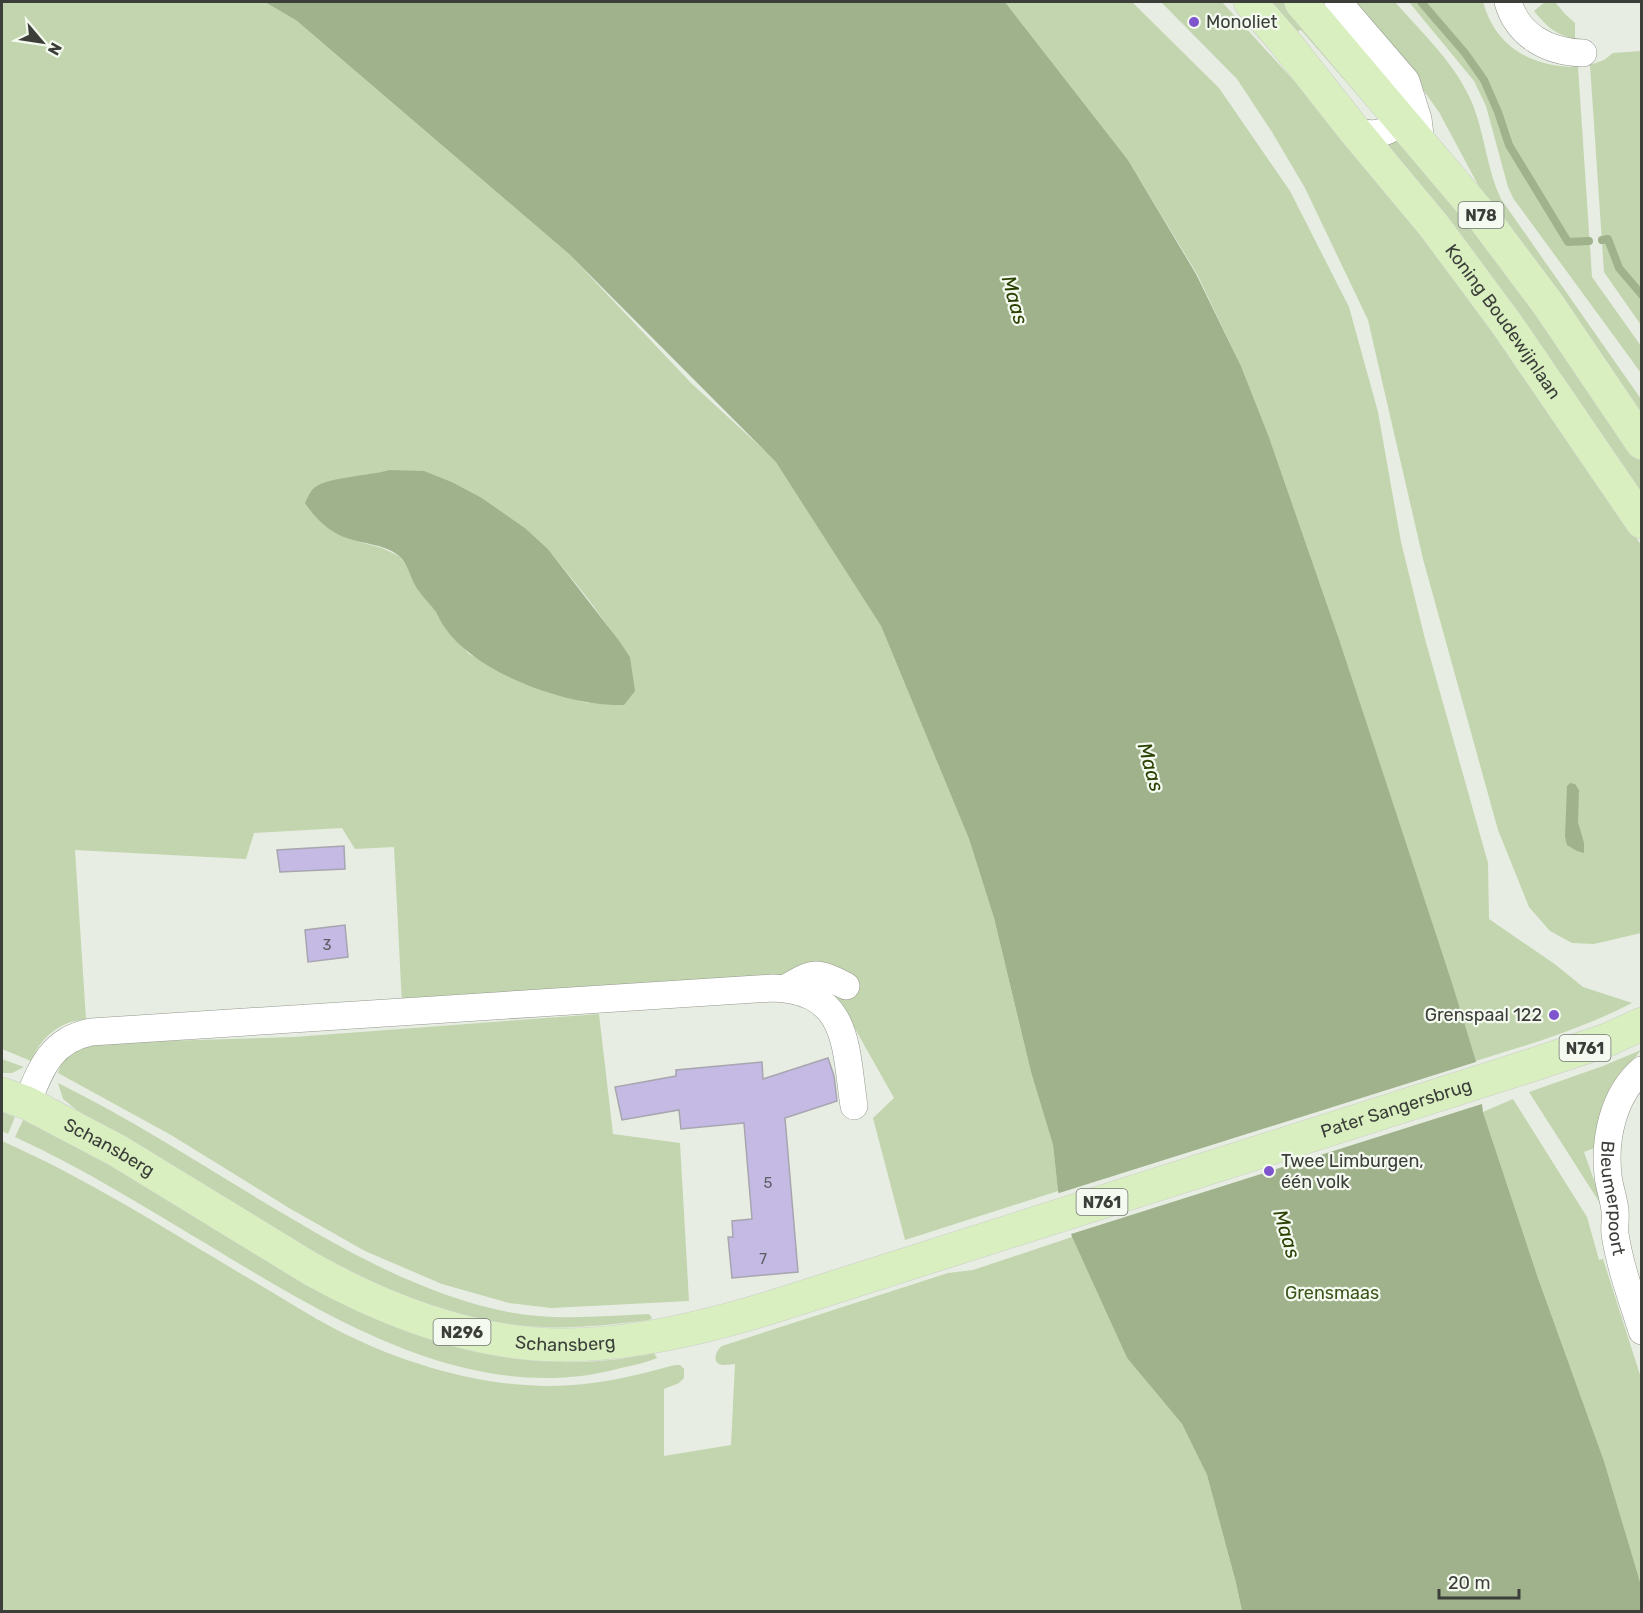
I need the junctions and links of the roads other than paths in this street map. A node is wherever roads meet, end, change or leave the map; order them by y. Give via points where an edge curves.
1 (1250, 2) edge
2 (1301, 2) edge
3 (1338, 2) edge
4 (1508, 2) edge
5 (1583, 52) dead end
6 (1412, 120) junction
7 (1354, 130) junction
8 (1641, 443) edge
9 (1641, 522) edge
10 (846, 986) dead end
11 (786, 988) junction
12 (1641, 1024) edge
13 (1641, 1070) edge
14 (14, 1098) edge
15 (854, 1106) dead end
16 (941, 1253) joint
17 (1641, 1331) edge

1 - 7 main road, Koning Boudewijnlaan / N78
2 - 6 main road, N78
3 - 6 street via 1406,81
4 - 5 street via 1518,23 1536,40 1559,51
6 - 7 street via 1383,134
6 - 8 main road, N78 via 1548,304
7 - 9 main road, Koning Boudewijnlaan / N78 via 1434,226 1506,323
10 - 11 street, Schansberg via 824,975 809,975
11 - 14 street, Schansberg via 91,1032 57,1048
11 - 15 street, Schansberg via 811,994 837,1021
12 - 16 main road, Pater Sangersbrug / N761 via 1607,1040 1526,1067
13 - 17 street, Bleumerpoort via 1616,1108 1606,1160 1615,1233
14 - 16 main road, Schansberg / N296 via 118,1151 344,1288 426,1322 504,1341 592,1344 694,1329

